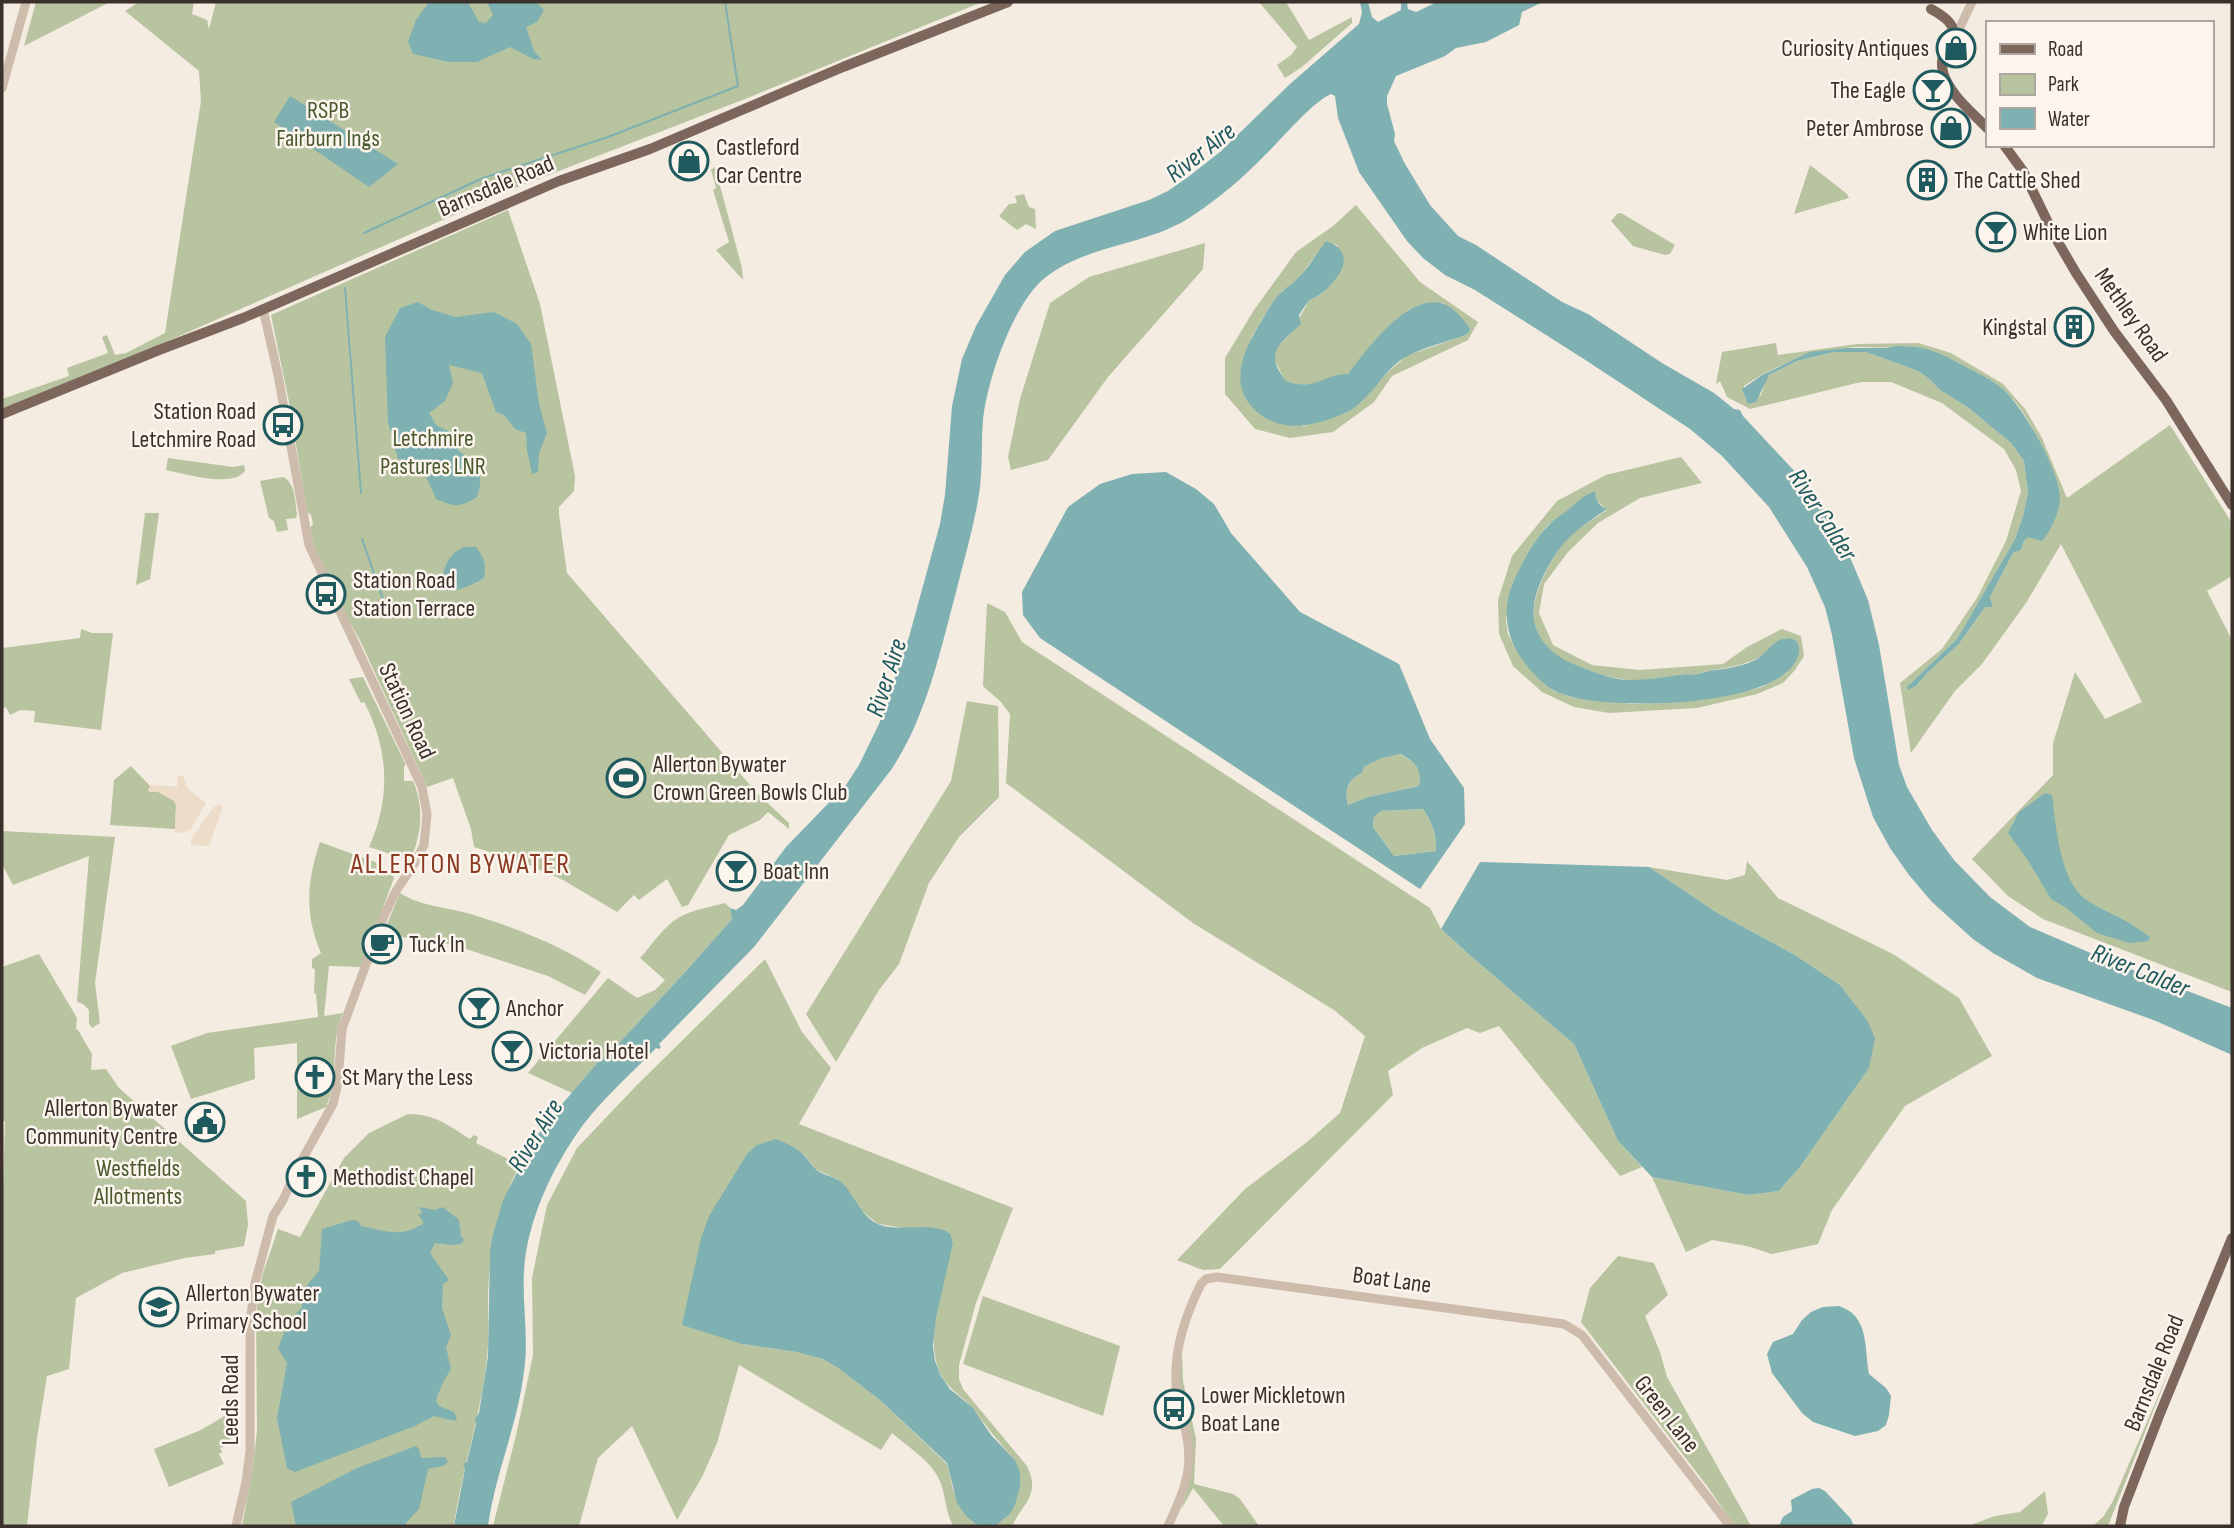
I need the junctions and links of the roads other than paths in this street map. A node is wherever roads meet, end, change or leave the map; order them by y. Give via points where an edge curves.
1 (26, 2) edge
2 (1008, 2) edge
3 (1972, 2) edge
4 (1927, 5) edge
5 (1950, 33) junction
6 (2, 88) edge
7 (1986, 127) edge
8 (2005, 147) edge
9 (263, 309) junction
10 (2, 414) edge
11 (2232, 505) edge
12 (325, 1121) joint
13 (2232, 1238) edge
14 (1572, 1327) joint
15 (236, 1526) edge
16 (1168, 1526) edge
17 (1730, 1526) edge
18 (2120, 1526) edge

1 - 6 street
2 - 9 main road, Barnsdale Road via 650,149 559,181
3 - 5 street
4 - 5 main road via 1950,22
5 - 7 main road via 1942,69 1956,94
8 - 11 main road, Methley Road via 2023,171 2076,273 2166,400
9 - 10 main road, Barnsdale Road
9 - 12 street, Station Road via 309,545 422,787 427,811 422,852 384,916 342,1029 338,1082
12 - 15 street, Leeds Road via 272,1216 255,1283 250,1323 250,1451
13 - 18 main road, Barnsdale Road via 2159,1416
14 - 16 street, Boat Lane via 1552,1320 1251,1280 1206,1279 1178,1347 1176,1385 1189,1460 1184,1489
14 - 17 street, Green Lane

